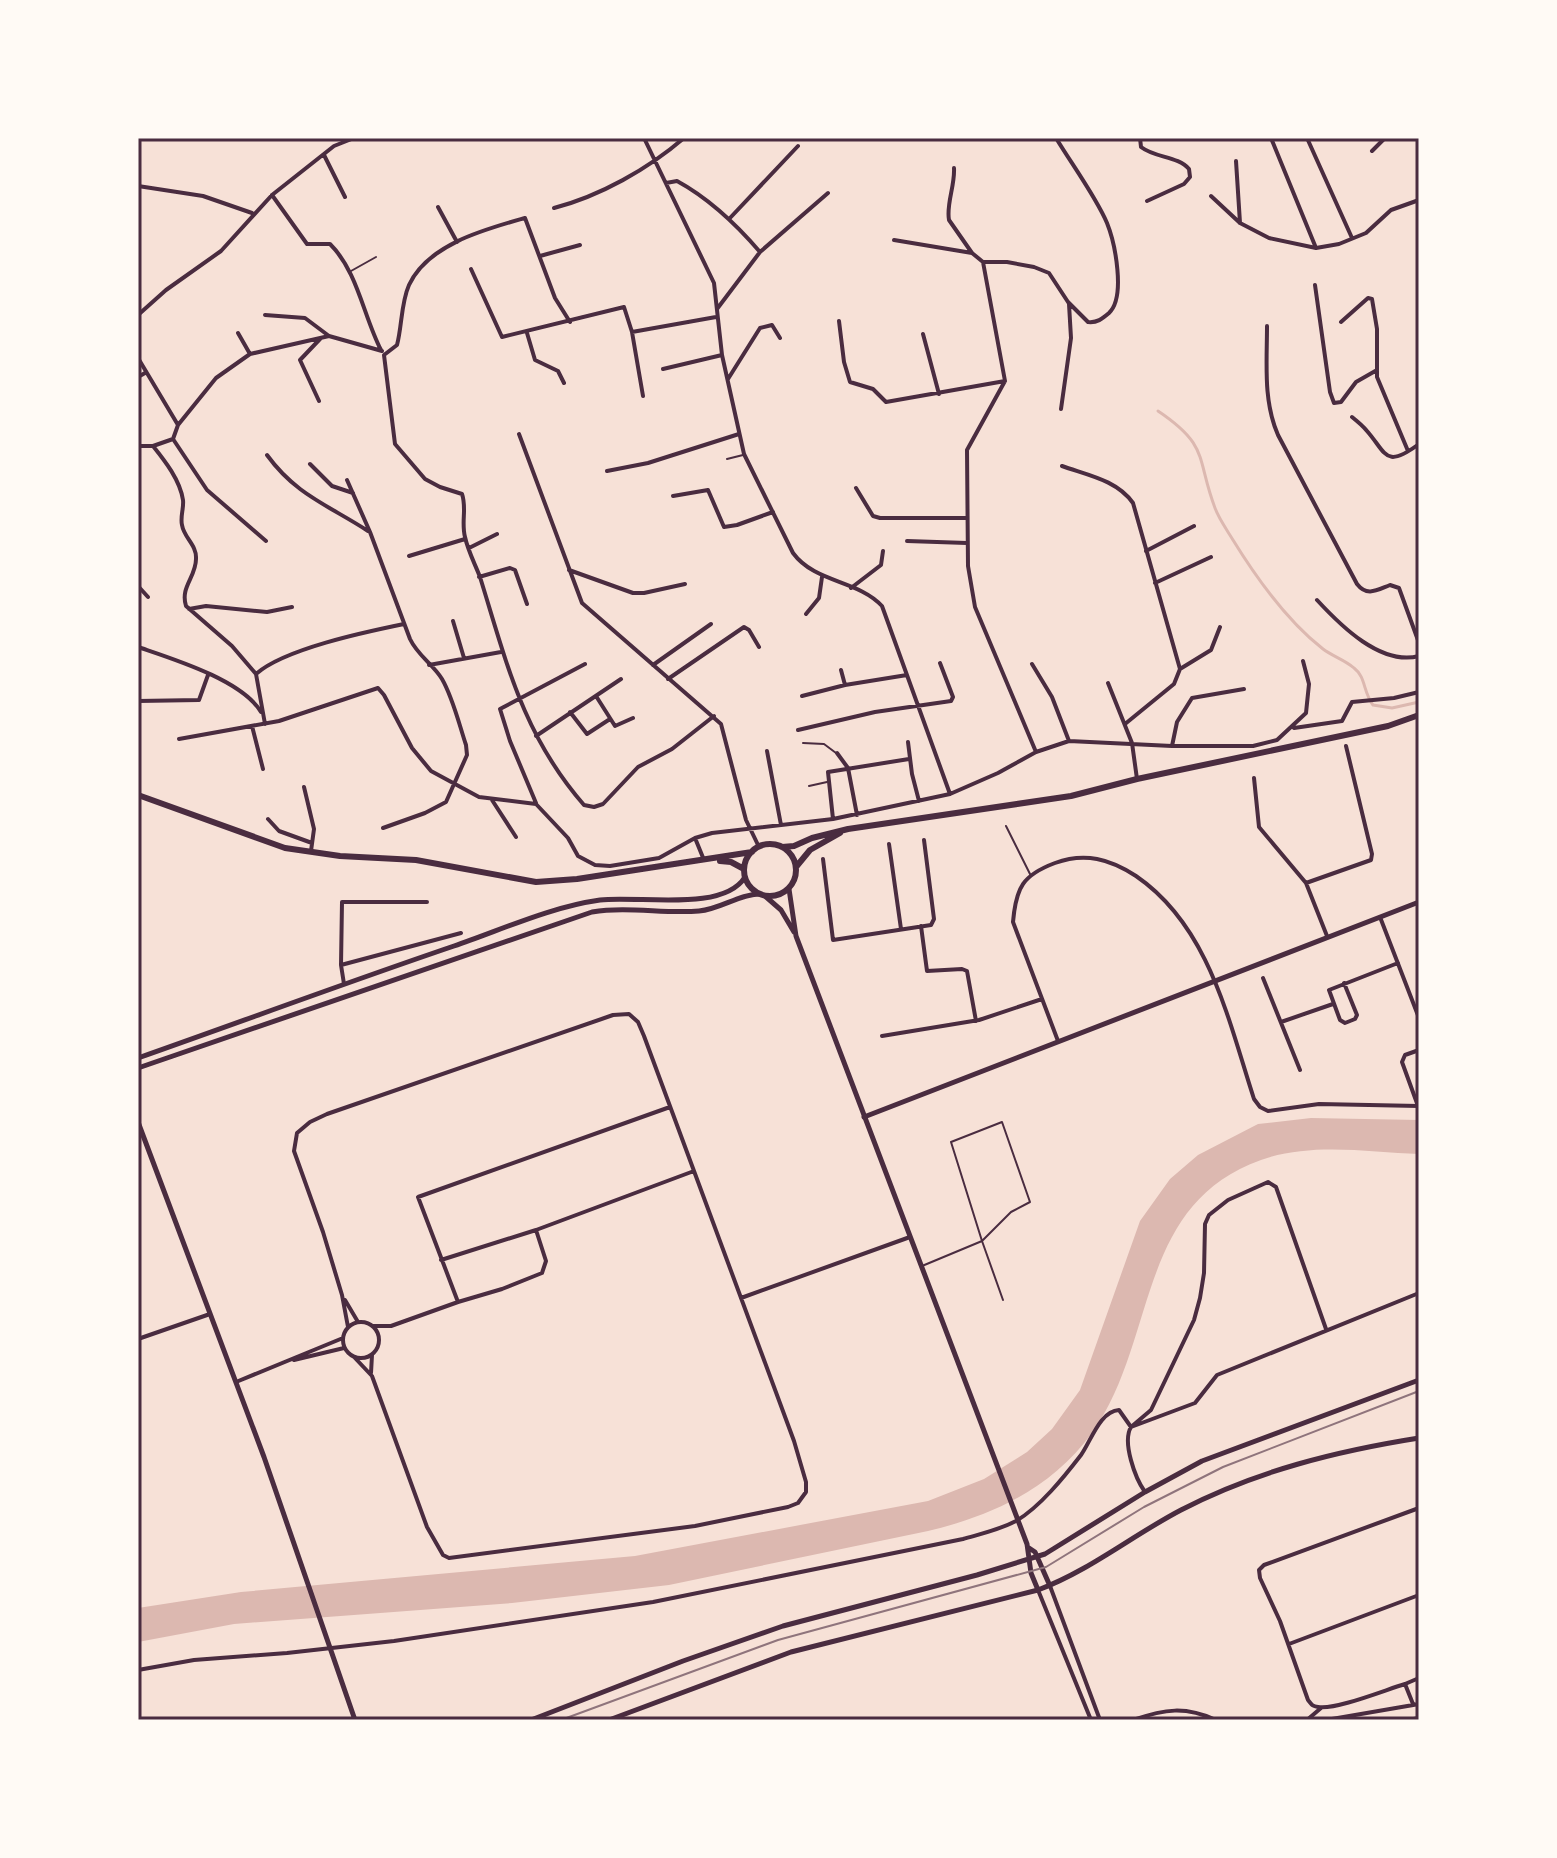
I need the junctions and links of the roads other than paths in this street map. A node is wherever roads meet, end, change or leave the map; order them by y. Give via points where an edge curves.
1 (338, 138) edge
2 (354, 138) edge
3 (644, 138) edge
4 (684, 138) edge
5 (1056, 138) edge
6 (1140, 138) edge
7 (1271, 138) edge
8 (1307, 138) edge
9 (1385, 138) edge
10 (334, 146) junction
11 (798, 146) dead end
12 (1372, 151) dead end
13 (324, 155) junction
14 (655, 161) junction
15 (1236, 161) dead end
16 (954, 168) dead end
17 (666, 183) junction
18 (138, 186) edge
19 (828, 193) dead end
20 (272, 195) junction
21 (1211, 196) dead end
22 (345, 197) dead end
23 (1419, 200) edge
24 (1147, 201) dead end
25 (438, 207) dead end
26 (554, 208) dead end
27 (252, 214) junction
28 (730, 218) junction
29 (1240, 223) junction
30 (1352, 238) junction
31 (894, 240) dead end
32 (457, 242) junction
33 (580, 245) dead end
34 (1316, 248) junction
35 (760, 252) junction
36 (972, 253) junction
37 (540, 256) junction
38 (376, 257) dead end
39 (983, 262) junction
40 (471, 269) dead end
41 (350, 272) junction
42 (1315, 285) dead end
43 (1068, 302) junction
44 (716, 314) junction
45 (138, 315) edge
46 (265, 315) dead end
47 (839, 321) dead end
48 (570, 322) junction
49 (1341, 322) dead end
50 (1267, 326) dead end
51 (632, 332) junction
52 (238, 333) dead end
53 (527, 333) junction
54 (923, 334) dead end
55 (329, 336) junction
56 (322, 338) junction
57 (780, 338) dead end
58 (383, 353) junction
59 (250, 354) junction
60 (722, 355) junction
61 (138, 358) edge
62 (663, 369) dead end
63 (1377, 370) junction
64 (145, 373) junction
65 (138, 377) edge
66 (728, 379) junction
67 (1005, 381) junction
68 (564, 383) dead end
69 (939, 394) junction
70 (643, 396) dead end
71 (319, 401) dead end
72 (1061, 409) dead end
73 (1352, 417) dead end
74 (178, 425) junction
75 (519, 434) dead end
76 (739, 434) junction
77 (173, 439) junction
78 (1419, 444) edge
79 (138, 446) edge
80 (153, 446) junction
81 (1408, 451) junction
82 (744, 454) junction
83 (267, 455) dead end
84 (727, 459) dead end
85 (310, 464) dead end
86 (1062, 466) dead end
87 (607, 471) dead end
88 (347, 480) dead end
89 (856, 488) dead end
90 (354, 494) junction
91 (673, 496) dead end
92 (773, 512) junction
93 (966, 518) junction
94 (1194, 526) dead end
95 (370, 532) junction
96 (497, 534) dead end
97 (465, 539) junction
98 (266, 541) dead end
99 (907, 541) dead end
100 (967, 543) junction
101 (469, 548) junction
102 (883, 551) dead end
103 (1146, 551) junction
104 (409, 556) dead end
105 (1211, 557) dead end
106 (569, 570) junction
107 (479, 577) junction
108 (822, 577) junction
109 (1155, 583) junction
110 (685, 584) dead end
111 (138, 586) edge
112 (851, 588) junction
113 (148, 597) dead end
114 (1317, 600) dead end
115 (527, 604) dead end
116 (292, 607) dead end
117 (189, 609) junction
118 (806, 614) dead end
119 (453, 621) dead end
120 (404, 624) junction
121 (711, 624) dead end
122 (1220, 627) dead end
123 (1419, 643) edge
124 (138, 647) edge
125 (759, 647) dead end
126 (501, 652) junction
127 (1419, 656) edge
128 (464, 658) junction
129 (1303, 661) dead end
130 (940, 663) dead end
131 (585, 664) dead end
132 (1032, 664) dead end
133 (429, 665) junction
134 (653, 665) junction
135 (1180, 669) junction
136 (841, 670) dead end
137 (256, 674) junction
138 (208, 675) junction
139 (907, 675) junction
140 (621, 679) dead end
141 (668, 679) junction
142 (1108, 683) dead end
143 (845, 685) junction
144 (1244, 689) dead end
145 (1419, 692) edge
146 (596, 696) junction
147 (802, 696) dead end
148 (520, 700) junction
149 (138, 701) edge
150 (919, 707) junction
151 (570, 712) junction
152 (263, 715) junction
153 (1419, 715) edge
154 (714, 716) junction
155 (633, 718) dead end
156 (610, 719) junction
157 (265, 724) junction
158 (1125, 724) junction
159 (252, 726) junction
160 (1292, 728) junction
161 (798, 730) dead end
162 (536, 736) junction
163 (179, 739) dead end
164 (1069, 741) junction
165 (908, 742) dead end
166 (803, 743) dead end
167 (1132, 743) junction
168 (1172, 746) junction
169 (1346, 746) dead end
170 (767, 751) dead end
171 (1036, 752) junction
172 (837, 753) joint
173 (909, 759) junction
174 (848, 768) junction
175 (263, 769) dead end
176 (1254, 778) dead end
177 (1137, 779) junction
178 (828, 781) junction
179 (453, 783) junction
180 (809, 786) dead end
181 (304, 787) dead end
182 (950, 794) junction
183 (138, 795) edge
184 (492, 800) junction
185 (919, 801) junction
186 (536, 804) junction
187 (857, 815) junction
188 (268, 819) dead end
189 (833, 819) junction
190 (781, 825) junction
191 (1006, 826) dead end
192 (383, 828) dead end
193 (749, 828) junction
194 (848, 829) junction
195 (516, 837) dead end
196 (695, 838) junction
197 (924, 840) dead end
198 (312, 843) junction
199 (889, 844) dead end
200 (759, 847) junction
201 (782, 847) junction
202 (752, 852) junction
203 (310, 853) junction
204 (823, 859) dead end
205 (704, 860) junction
206 (796, 867) junction
207 (745, 873) junction
208 (1030, 874) junction
209 (1306, 883) junction
210 (789, 889) junction
211 (762, 895) junction
212 (427, 902) dead end
213 (1419, 902) edge
214 (1380, 917) junction
215 (921, 926) junction
216 (901, 929) junction
217 (461, 933) dead end
218 (796, 936) junction
219 (1327, 936) junction
220 (1398, 963) junction
221 (341, 965) junction
222 (1263, 978) dead end
223 (1214, 980) junction
224 (1344, 983) junction
225 (344, 984) junction
226 (1042, 999) junction
227 (1333, 1004) junction
228 (1419, 1018) edge
229 (976, 1021) junction
230 (1281, 1022) junction
231 (882, 1036) dead end
232 (1058, 1041) junction
233 (1419, 1050) edge
234 (138, 1058) edge
235 (138, 1068) edge
236 (1300, 1070) dead end
237 (1418, 1106) edge
238 (670, 1107) junction
239 (864, 1117) junction
240 (138, 1122) edge
241 (694, 1171) junction
242 (536, 1230) junction
243 (910, 1237) junction
244 (982, 1241) junction
245 (441, 1260) junction
246 (921, 1266) junction
247 (1419, 1293) edge
248 (342, 1295) junction
249 (741, 1298) junction
250 (1003, 1300) dead end
251 (458, 1302) junction
252 (210, 1314) junction
253 (358, 1322) junction
254 (373, 1326) junction
255 (391, 1326) junction
256 (348, 1327) junction
257 (1326, 1329) junction
258 (379, 1336) junction
259 (343, 1338) junction
260 (138, 1339) edge
261 (344, 1348) junction
262 (372, 1355) junction
263 (355, 1358) junction
264 (292, 1360) junction
265 (371, 1375) junction
266 (1419, 1380) edge
267 (236, 1382) junction
268 (1131, 1427) junction
269 (1419, 1438) edge
270 (1145, 1492) junction
271 (1419, 1508) edge
272 (1018, 1520) junction
273 (1032, 1558) junction
274 (1050, 1586) junction
275 (1038, 1590) junction
276 (1419, 1595) edge
277 (1289, 1644) junction
278 (330, 1648) junction
279 (138, 1670) edge
280 (1419, 1678) edge
281 (1405, 1684) junction
282 (1416, 1704) edge
283 (1321, 1708) junction
284 (355, 1720) edge
285 (531, 1720) edge
286 (609, 1720) edge
287 (1091, 1720) edge
288 (1100, 1720) edge
289 (1133, 1720) edge
290 (1216, 1720) edge
291 (1307, 1720) edge
292 (1326, 1720) edge

1 - 10 street
2 - 10 street
3 - 14 street
4 - 14 street
5 - 43 street via 1107,223 1118,278 1113,309 1100,320 1088,322
6 - 24 street via 1147,151 1185,164 1190,177
7 - 34 street
8 - 30 street
9 - 12 street
10 - 13 street
11 - 28 street
13 - 20 street
13 - 22 street
14 - 17 street
14 - 26 street via 578,202
15 - 29 street
16 - 36 street via 947,214
17 - 28 street via 688,187
17 - 44 street via 714,283
18 - 27 street via 203,196
19 - 35 street
20 - 27 street
20 - 41 street via 309,246 330,244
21 - 29 street
23 - 30 street via 1391,210 1366,233
25 - 32 street
27 - 45 street via 221,251
28 - 35 street
29 - 34 street via 1269,238
30 - 34 street
31 - 36 street
32 - 37 street via 525,218
32 - 58 street via 422,266 408,287 397,345
33 - 37 street
35 - 44 street
36 - 39 street
37 - 48 street
38 - 41 lane
39 - 43 street via 1049,273
39 - 67 street
40 - 53 street via 499,336
41 - 58 street
42 - 63 street via 1334,403
43 - 72 street via 1071,338
44 - 51 street
44 - 60 street
46 - 55 street via 305,318
47 - 69 street via 854,385 873,389 886,402
48 - 51 street via 624,307
48 - 53 street
49 - 63 street via 1372,299
50 - 123 street via 1268,402 1278,435 1357,584 1369,593 1390,585 1399,588
51 - 70 street
52 - 59 street
53 - 68 street via 535,360 558,371
54 - 69 street
55 - 56 street
55 - 58 street
56 - 59 street
56 - 71 street via 300,360
57 - 66 street via 772,325 760,328
58 - 97 street via 395,444 425,479 462,494
59 - 74 street via 222,372
60 - 62 street
60 - 66 street
61 - 64 street
63 - 81 street
64 - 65 street
64 - 74 street
66 - 76 street
67 - 69 street
67 - 93 street via 967,450
73 - 81 street via 1388,457
74 - 77 street
75 - 106 street
76 - 82 street
76 - 87 street
77 - 80 street
77 - 98 street via 207,490
78 - 81 street
79 - 80 street
80 - 117 street via 182,495 183,529 197,556 185,591
82 - 84 lane
82 - 92 street
83 - 95 street via 309,498
85 - 90 street via 332,486
86 - 103 street via 1126,492
88 - 90 street
89 - 93 street via 873,516 880,518
90 - 95 street
91 - 92 street via 708,490 724,527
92 - 108 street via 802,565
93 - 100 street
94 - 103 street
95 - 120 street
96 - 101 street
97 - 101 street
97 - 104 street
99 - 100 street
100 - 171 street via 975,607
101 - 107 street
102 - 112 street via 881,565
103 - 109 street
105 - 109 street
106 - 110 street via 633,593
106 - 134 street via 585,607
107 - 115 street via 515,570
107 - 126 street
108 - 112 street
108 - 118 street via 819,598
109 - 135 street
111 - 113 street
112 - 139 street via 882,606
114 - 127 street via 1336,621 1386,654
116 - 117 street via 267,612
117 - 137 street
119 - 128 street
120 - 133 street via 415,650
120 - 137 street via 345,637 281,659
121 - 134 street
122 - 135 street via 1211,650
124 - 138 street
125 - 141 street via 744,627
126 - 128 street
126 - 148 street
128 - 133 street
129 - 160 street via 1309,684 1306,713
130 - 150 street via 953,700
131 - 148 street
132 - 164 street
133 - 179 street via 445,684 466,745 467,755
134 - 141 street
135 - 158 street via 1174,684
136 - 143 street
137 - 152 street
138 - 149 street via 199,700
138 - 152 street via 251,700
139 - 143 street
139 - 150 street
140 - 146 street
141 - 154 street
142 - 158 street
143 - 147 street
144 - 168 street via 1192,698 1177,722
145 - 160 street via 1352,702 1342,721
146 - 151 street
146 - 156 street
148 - 162 street
148 - 186 street via 499,713
150 - 161 street
150 - 182 street
151 - 156 street via 587,734
151 - 162 street
152 - 157 street
153 - 177 main road
154 - 162 street via 638,767 594,807 584,805 559,776
154 - 193 street via 727,742
155 - 156 street via 617,727
157 - 159 street
157 - 179 street via 378,688 424,765
158 - 167 street
159 - 163 street
159 - 175 street
160 - 168 street via 1277,740 1253,746
164 - 167 street
164 - 171 street
165 - 173 street
166 - 172 lane via 824,744
167 - 168 street
167 - 177 street
169 - 209 street via 1371,860
170 - 190 street
171 - 182 street
172 - 174 street
173 - 174 street
173 - 185 street
174 - 178 street via 828,772
174 - 187 street
176 - 209 street via 1259,827
177 - 194 main road via 1061,798
178 - 180 lane
178 - 189 street
179 - 184 street
179 - 192 street via 443,804
181 - 198 street
182 - 185 street
183 - 203 main road via 259,841
184 - 186 street
184 - 195 street
185 - 187 street
186 - 196 street via 578,856 595,865 659,858
187 - 189 street
188 - 198 street via 279,831
189 - 190 street
190 - 193 street
191 - 208 lane
193 - 196 street
193 - 200 street
194 - 201 main road
194 - 206 main road via 810,850
196 - 205 street
197 - 215 street via 934,919
198 - 203 street
199 - 216 street
200 - 201 main road
200 - 202 main road
201 - 206 main road
202 - 205 main road
202 - 207 main road
203 - 205 main road via 416,860 536,882
204 - 216 street via 833,940
205 - 207 main road via 731,862
206 - 210 main road
207 - 211 main road via 753,890
207 - 225 main road via 736,888 710,897 580,904
208 - 223 street via 1081,856 1118,864 1148,885 1187,926
208 - 226 street via 1017,894 1013,922
209 - 219 street
210 - 211 main road
210 - 218 main road
211 - 218 main road via 781,910
211 - 235 main road via 700,911 592,912
212 - 221 street via 342,902
213 - 214 main road
214 - 219 main road
214 - 220 street
215 - 216 street
215 - 229 street via 927,971 967,971
217 - 221 street
218 - 239 main road
219 - 223 main road
220 - 224 street
220 - 228 street
221 - 225 street
222 - 230 street
223 - 232 main road
223 - 237 street via 1260,1107 1268,1111 1319,1104
224 - 227 street via 1329,990
224 - 227 street via 1355,1019 1343,1022
225 - 234 main road
226 - 229 street
226 - 232 street
227 - 230 street
229 - 231 street
230 - 236 street
232 - 239 main road
233 - 237 street via 1402,1062
238 - 241 street
238 - 245 street via 418,1197
238 - 248 street via 638,1022 622,1013 302,1127 293,1144
239 - 243 main road
240 - 252 main road
241 - 242 street
241 - 249 street
242 - 245 street
242 - 251 street via 546,1261 542,1273
243 - 246 main road
243 - 249 street
244 - 244 lane via 951,1142 1002,1122 1030,1199
244 - 246 lane
244 - 250 lane
245 - 251 street
246 - 272 main road
247 - 257 street
248 - 253 street
248 - 256 street
249 - 265 street via 806,1482 806,1492 788,1507 695,1526 449,1558 427,1527
251 - 255 street
252 - 260 street
252 - 267 main road
253 - 254 street
253 - 256 street
254 - 255 street
254 - 258 street
255 - 258 street
256 - 259 street
257 - 268 street via 1217,1375 1195,1403
257 - 268 street via 1276,1187 1268,1182 1228,1200 1205,1224 1204,1273 1194,1320 1151,1410
258 - 262 street
259 - 261 street
259 - 264 street
261 - 263 street
261 - 264 street
262 - 263 street
262 - 265 street
263 - 265 street
264 - 267 street
266 - 270 main road via 1202,1461
267 - 278 main road
268 - 270 street via 1134,1466
268 - 272 street via 1119,1410 1107,1414 1080,1456
269 - 274 main road via 1308,1461 1223,1490
270 - 273 main road
271 - 277 street via 1259,1570
272 - 273 main road
272 - 278 street via 963,1539 783,1578
273 - 274 main road
273 - 275 main road
273 - 285 main road via 783,1626
274 - 275 main road
274 - 288 street
275 - 286 main road via 791,1652
275 - 287 street
276 - 277 street
277 - 283 street via 1308,1700
278 - 279 street
278 - 284 main road
280 - 281 street
281 - 282 street
281 - 283 street
282 - 292 street
283 - 291 street
289 - 290 street via 1185,1709

